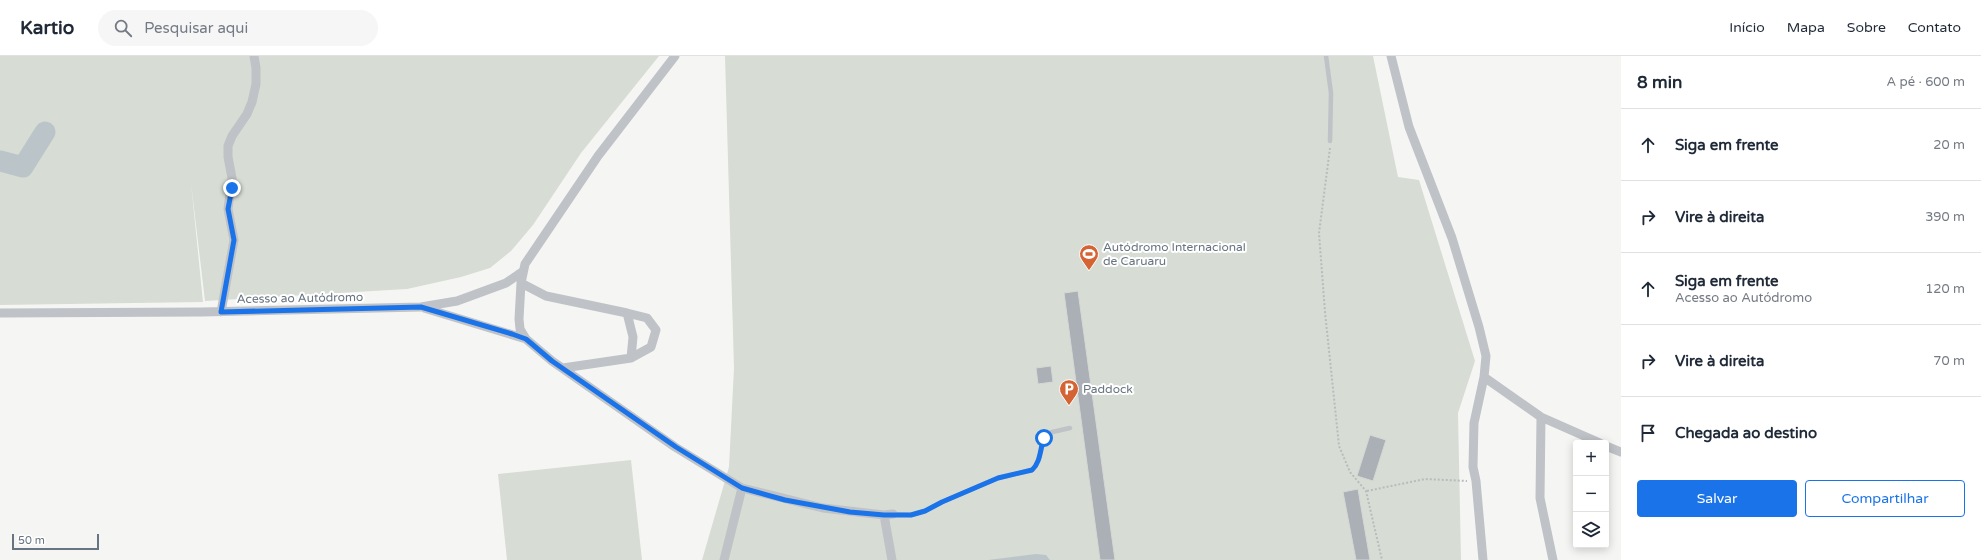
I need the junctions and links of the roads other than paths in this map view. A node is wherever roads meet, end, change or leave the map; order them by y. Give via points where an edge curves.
1 (254, 56) edge
2 (675, 56) edge
3 (1326, 56) edge
4 (1391, 56) edge
5 (1330, 141) road end
6 (522, 272) junction
7 (521, 283) junction
8 (421, 307) junction
9 (221, 312) junction
10 (0, 313) edge
11 (627, 313) junction
12 (526, 339) junction
13 (631, 358) junction
14 (563, 368) junction
15 (1484, 377) junction
16 (1541, 417) junction
17 (1070, 428) dead end
18 (1593, 440) edge
19 (1609, 447) edge
20 (1621, 452) edge
21 (742, 488) junction
22 (893, 514) joint
23 (884, 515) junction
24 (724, 560) edge
25 (892, 560) edge
26 (1483, 560) edge
27 (1554, 560) edge

1 - 9 street via 256,84 252,102 228,146 232,178 228,209 234,240
2 - 6 street via 598,156
3 - 5 lane via 1331,93
4 - 15 street via 1409,127 1452,238 1479,327 1486,356
6 - 7 street
6 - 8 street, Acesso ao Autódromo via 506,283 457,301
7 - 11 street via 546,296
7 - 12 street via 519,319 520,329
8 - 9 street, Acesso ao Autódromo
8 - 12 street
9 - 10 street, Acesso ao Autódromo
11 - 13 street via 633,336
11 - 13 street via 647,318 656,330 651,347
12 - 14 street
13 - 14 street
14 - 21 street via 676,447
15 - 16 street
15 - 26 street via 1474,423 1473,467
16 - 18 street
16 - 27 street via 1540,498
17 - 22 lane via 1048,433 1042,443 1036,466 1032,470 998,478 925,511 911,515
19 - 20 street
21 - 23 street via 823,508
21 - 24 street
22 - 23 street
23 - 25 street

